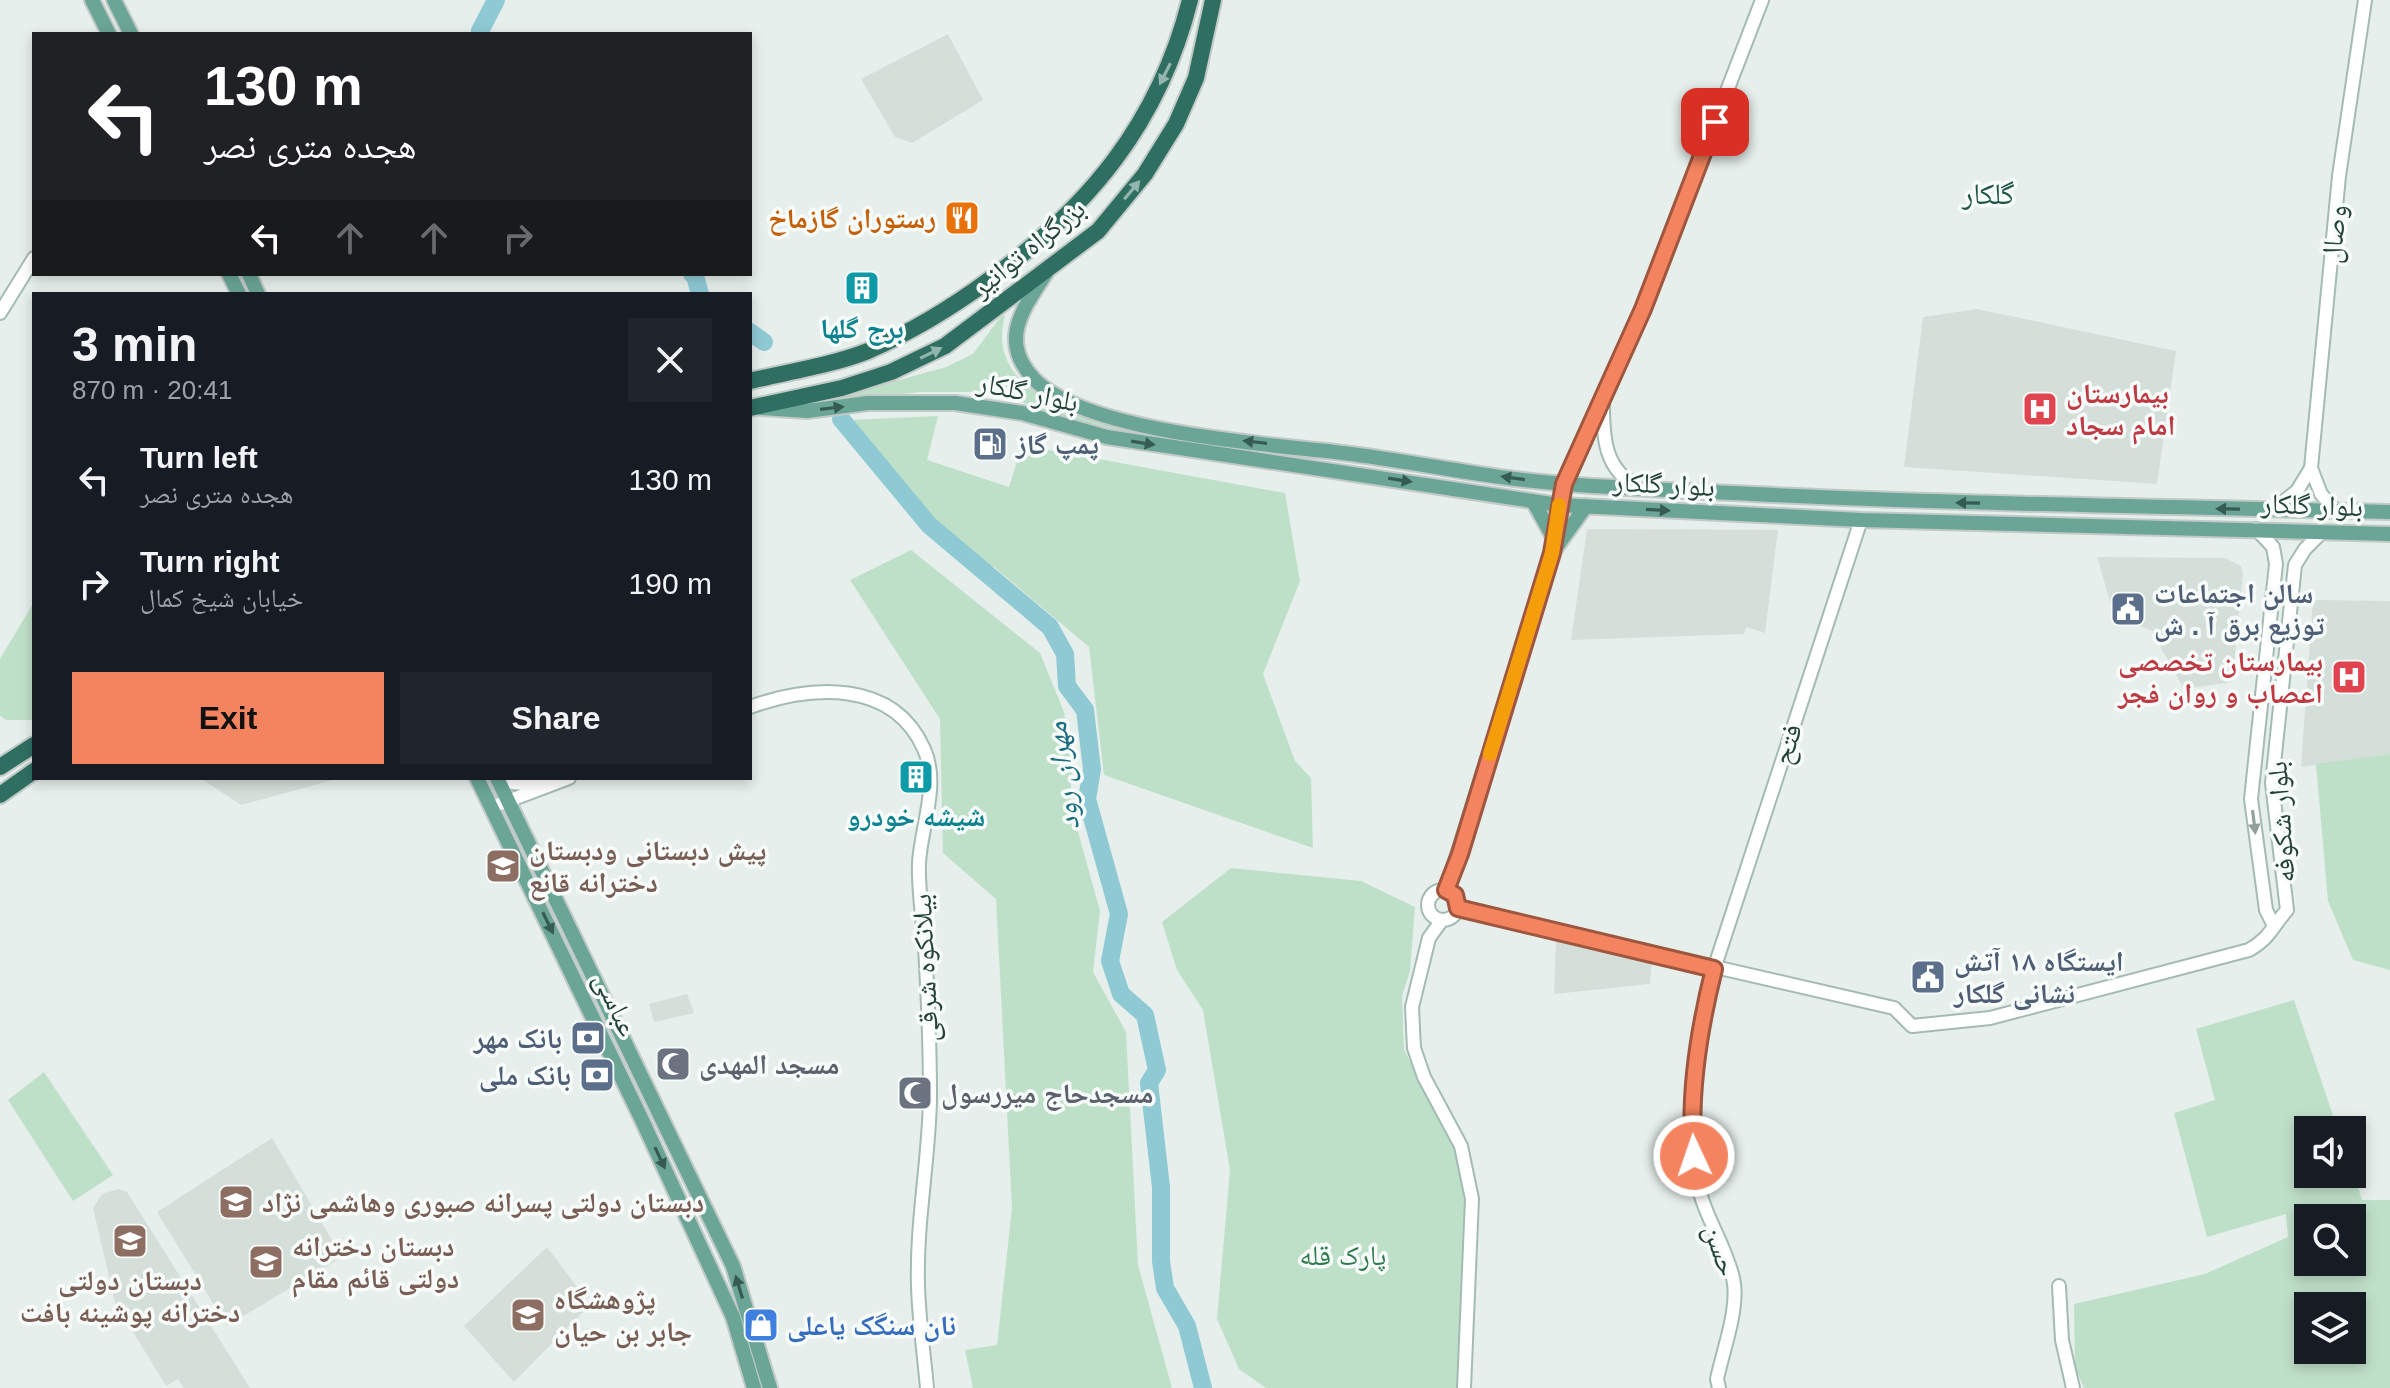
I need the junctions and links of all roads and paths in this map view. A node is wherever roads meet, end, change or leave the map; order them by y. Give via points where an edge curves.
1 (92, 0) edge
2 (114, 0) edge
3 (1190, 0) edge
4 (1213, 0) edge
5 (2365, 0) edge
6 (1761, 1) edge
7 (108, 32) edge
8 (130, 32) edge
9 (32, 261) edge
10 (1048, 270) junction
11 (0, 313) edge
12 (752, 380) edge
13 (1604, 399) junction
14 (752, 409) edge
15 (752, 409) edge
16 (1212, 437) junction
17 (1209, 454) junction
18 (2311, 468) junction
19 (1564, 484) junction
20 (1643, 488) junction
21 (1533, 501) junction
22 (1559, 505) junction
23 (1586, 506) junction
24 (2273, 510) junction
25 (2336, 511) junction
26 (2390, 512) edge
27 (1861, 520) junction
28 (2256, 529) junction
29 (2322, 532) junction
30 (2390, 534) edge
31 (1553, 537) junction
32 (1552, 553) junction
33 (2276, 564) junction
34 (2295, 565) junction
35 (752, 706) edge
36 (31, 745) edge
37 (0, 767) edge
38 (32, 772) edge
39 (478, 780) edge
40 (498, 780) edge
41 (502, 780) edge
42 (538, 780) edge
43 (564, 780) edge
44 (0, 795) edge
45 (509, 802) junction
46 (492, 807) junction
47 (1446, 890) junction
48 (1458, 908) junction
49 (1442, 920) junction
50 (2274, 926) junction
51 (1714, 969) junction
52 (2059, 1286) dead end
53 (754, 1388) edge
54 (770, 1388) edge
55 (927, 1388) edge
56 (1464, 1388) edge
57 (1719, 1388) edge
58 (2073, 1388) edge

1 - 7 main road
2 - 8 main road
3 -> 12 highway, بزرگراه توانیر via 1173,57 1128,143 1057,227 955,305 904,334 864,352
10 -> 4 highway, بزرگراه توانیر via 1098,231 1145,174 1176,124 1196,78
5 - 18 street, وصال via 2339,176
6 - 13 street
9 - 11 street
14 -> 10 highway, بزرگراه توانیر via 891,372 945,346
10 - 16 main road, بلوار گلکار via 1021,312 1015,335 1018,358 1035,381 1105,417
13 - 19 street
13 - 20 street via 1603,435 1612,461 1624,480
15 -> 17 main road, بلوار گلکار via 955,403
16 - 17 main road
19 -> 16 main road, بلوار گلکار
17 -> 21 main road, بلوار گلکار
18 - 24 street via 2297,491
18 - 25 street via 2321,494
19 - 20 main road, بلوار گلکار
19 - 22 street
24 -> 20 main road, بلوار گلکار via 1926,502
21 - 22 main road, بلوار گلکار
21 - 31 main road
22 - 23 main road, بلوار گلکار
22 - 31 street
23 -> 27 main road, بلوار گلکار
23 - 32 main road
24 - 25 main road, بلوار گلکار
25 - 26 main road, بلوار گلکار
27 - 28 main road, بلوار گلکار
27 - 51 street, فتح
28 - 29 main road, بلوار گلکار
28 - 33 street via 2273,547
29 - 30 main road, بلوار گلکار
29 - 34 street
31 - 32 street
32 - 47 street
33 - 34 street via 2286,558
33 -> 50 street, بلوار شکوفه via 2251,799 2266,910
34 - 50 street, بلوار شکوفه via 2272,783 2287,910
35 - 55 street, بیلانکوه شرقی via 817,691 858,694 886,704 911,727 925,751 930,791 919,864 930,1101 918,1284
36 - 37 highway
38 - 44 highway
39 - 46 main road, عباسى
40 - 45 main road, عباسى
41 - 42 street via 522,785
43 - 45 street
45 - 46 street
54 -> 45 main road, عباسى via 733,1266
46 -> 53 main road, عباسى via 733,1317
47 - 48 street via 1455,895
47 - 49 street via 1434,893 1428,902 1430,912
48 - 49 street via 1452,918
48 - 51 street
49 - 56 street via 1429,938 1412,1007 1414,1048 1461,1146 1472,1199
50 - 51 street via 2266,940 2249,950 1990,1018 1912,1026 1894,1008
51 - 57 street, حسن via 1691,1130 1697,1183 1734,1278 1736,1305 1719,1367
52 - 58 street via 2062,1340

